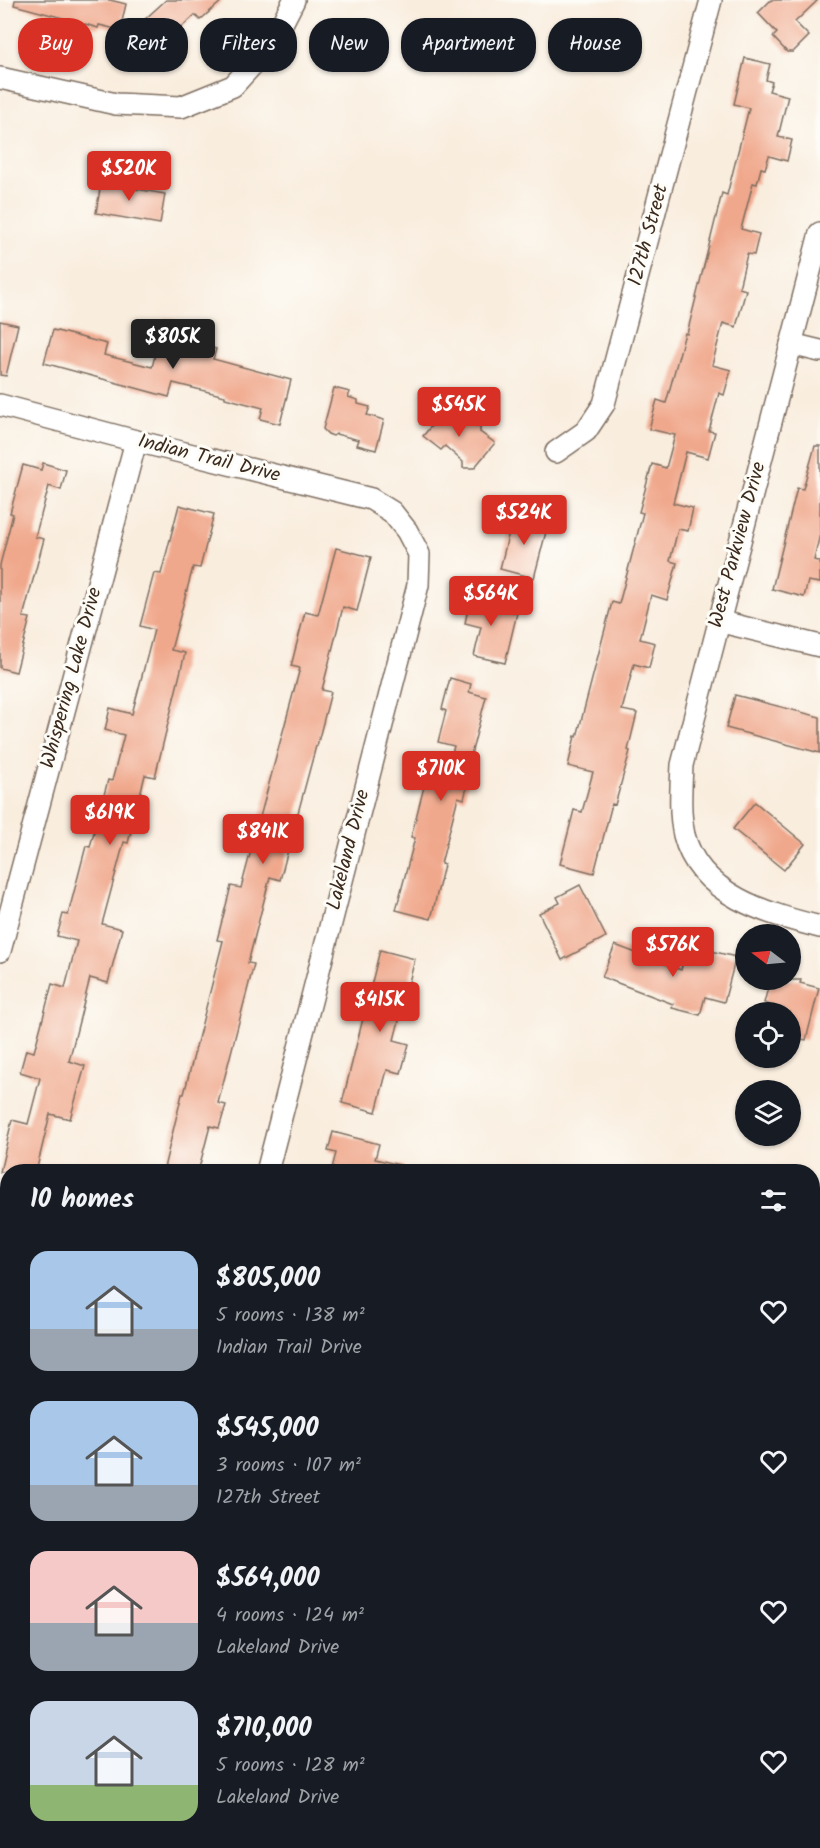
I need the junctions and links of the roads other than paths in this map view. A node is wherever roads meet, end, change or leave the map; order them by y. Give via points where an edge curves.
1 (294, 0) edge
2 (711, 0) edge
3 (0, 78) edge
4 (820, 233) edge
5 (791, 344) junction
6 (820, 351) edge
7 (0, 405) edge
8 (136, 441) junction
9 (556, 452) dead end
10 (407, 531) joint
11 (718, 621) junction
12 (820, 646) edge
13 (820, 927) edge
14 (0, 951) edge
15 (269, 1164) edge

1 - 3 street via 272,43 233,86 181,107 116,104
2 - 9 street, 127th Street via 604,404 586,431
4 - 5 street, West Parkview Drive
5 - 6 street
5 - 11 street, West Parkview Drive
7 - 8 street, Indian Trail Drive
8 - 10 street, Indian Trail Drive via 371,499 392,512
8 - 14 street, Whispering Lake Drive
10 - 15 street, Lakeland Drive via 420,554 418,585
11 - 12 street
11 - 13 street, West Parkview Drive via 682,765 684,835 693,859 712,881 777,916

